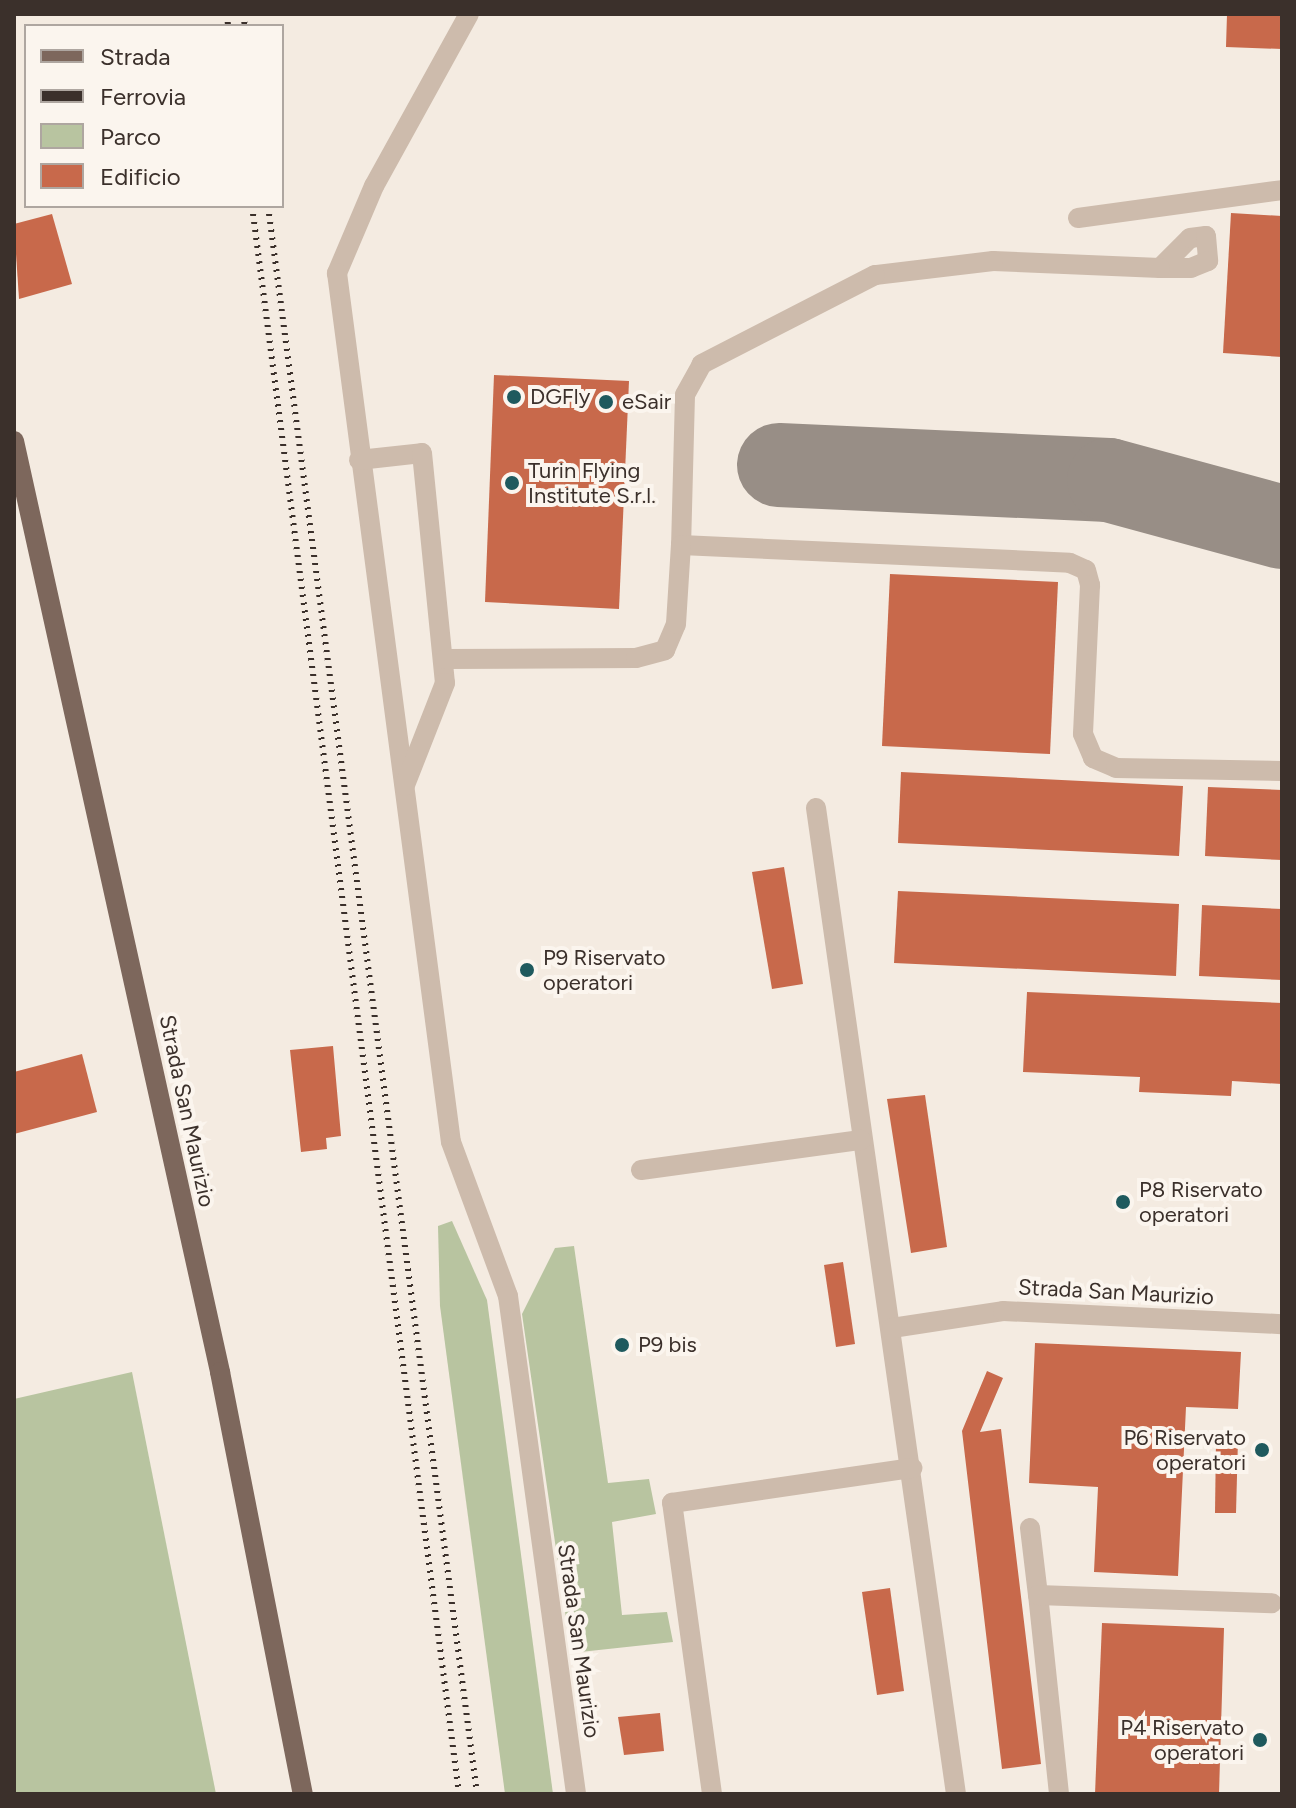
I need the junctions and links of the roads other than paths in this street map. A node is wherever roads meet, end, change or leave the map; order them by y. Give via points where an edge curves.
1 (469, 14) edge
2 (1282, 190) edge
3 (1078, 218) dead end
4 (1160, 268) junction
5 (14, 441) edge
6 (359, 460) junction
7 (681, 545) junction
8 (445, 659) junction
9 (1282, 771) edge
10 (403, 791) junction
11 (816, 808) dead end
12 (861, 1140) junction
13 (641, 1170) dead end
14 (1282, 1324) edge
15 (892, 1328) junction
16 (912, 1468) junction
17 (1030, 1528) dead end
18 (1038, 1595) junction
19 (1272, 1603) dead end
20 (303, 1794) edge
21 (576, 1794) edge
22 (712, 1794) edge
23 (956, 1794) edge
24 (1059, 1794) edge

1 - 6 street, Strada San Maurizio via 374,186 337,273
2 - 3 street
4 - 4 street via 1191,268 1208,261 1206,236 1190,238
4 - 7 street via 993,261 875,275 702,364 685,395
5 - 20 main road, Strada San Maurizio via 220,1372
6 - 8 street, Strada San Maurizio via 422,453
6 - 10 street, Strada San Maurizio
7 - 8 street via 676,624 665,650 636,658
7 - 9 street via 1070,563 1086,570 1090,585 1083,734 1093,758 1116,768
8 - 10 street, Strada San Maurizio via 445,683
10 - 21 street, Strada San Maurizio via 451,1142 508,1296
11 - 12 street
12 - 13 street
12 - 15 street
14 - 15 street, Strada San Maurizio via 1003,1311
15 - 16 street
16 - 22 street via 672,1503
16 - 23 street
17 - 18 street
18 - 19 street
18 - 24 street

